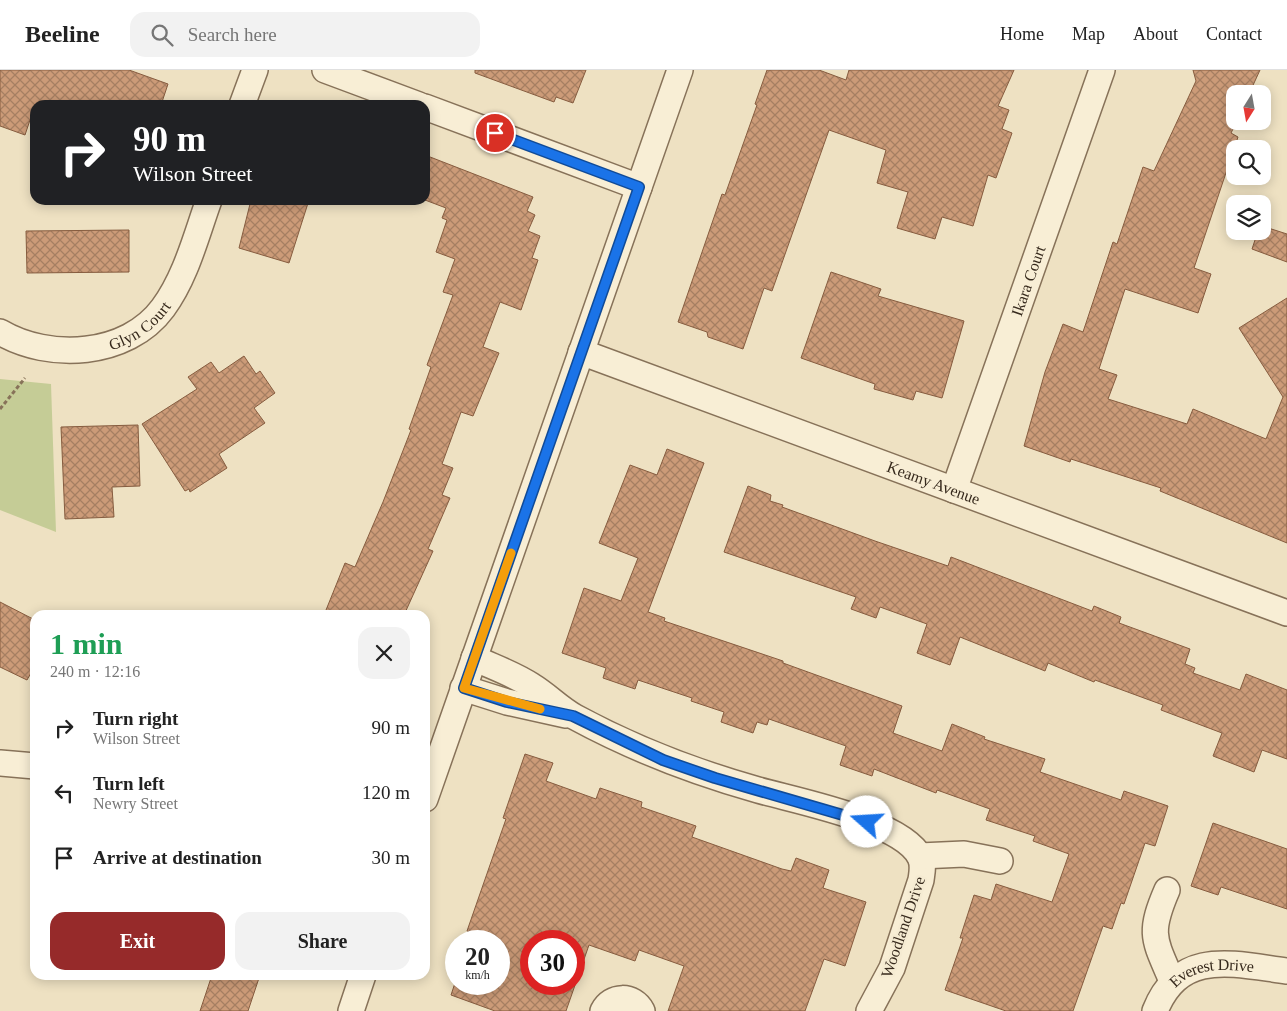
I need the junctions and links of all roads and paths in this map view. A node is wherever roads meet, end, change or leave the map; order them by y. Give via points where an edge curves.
1 (255, 70) edge
2 (325, 70) edge
3 (680, 70) edge
4 (1102, 70) edge
5 (244, 100) edge
6 (406, 100) edge
7 (430, 109) edge
8 (639, 187) junction
9 (207, 205) edge
10 (0, 332) edge
11 (581, 352) junction
12 (25, 378) dead end
13 (0, 409) edge
14 (954, 490) junction
15 (1287, 612) edge
16 (474, 658) junction
17 (464, 688) junction
18 (573, 716) junction
19 (0, 763) edge
20 (30, 766) edge
21 (430, 785) edge
22 (920, 856) junction
23 (1000, 861) dead end
24 (1167, 890) dead end
25 (1287, 971) edge
26 (361, 980) edge
27 (1172, 980) junction
28 (351, 1011) edge
29 (603, 1011) edge
30 (642, 1011) edge
31 (869, 1011) edge
32 (1155, 1011) edge

1 - 5 street
2 - 6 street
3 - 8 street
4 - 14 street, Ikara Court
7 - 8 street
8 - 11 street
9 - 10 street, Glyn Court via 175,290 162,310 124,339 74,350 44,349
11 - 14 street, Keamy Avenue
11 - 16 street
12 - 13 path
14 - 15 street, Keamy Avenue
16 - 17 street
16 - 18 street, Woodland Drive via 532,685
17 - 18 street, Woodland Drive via 507,702
17 - 21 street
18 - 22 street, Woodland Drive via 663,760 884,828
19 - 20 street
22 - 23 street via 964,854
22 - 31 street, Woodland Drive via 923,865 921,880 892,968
24 - 27 street via 1156,915 1154,932
25 - 27 street, Everest Drive via 1213,962 1192,968
26 - 28 street
27 - 32 street, Everest Drive
29 - 30 street via 610,1002 623,998 636,1003

